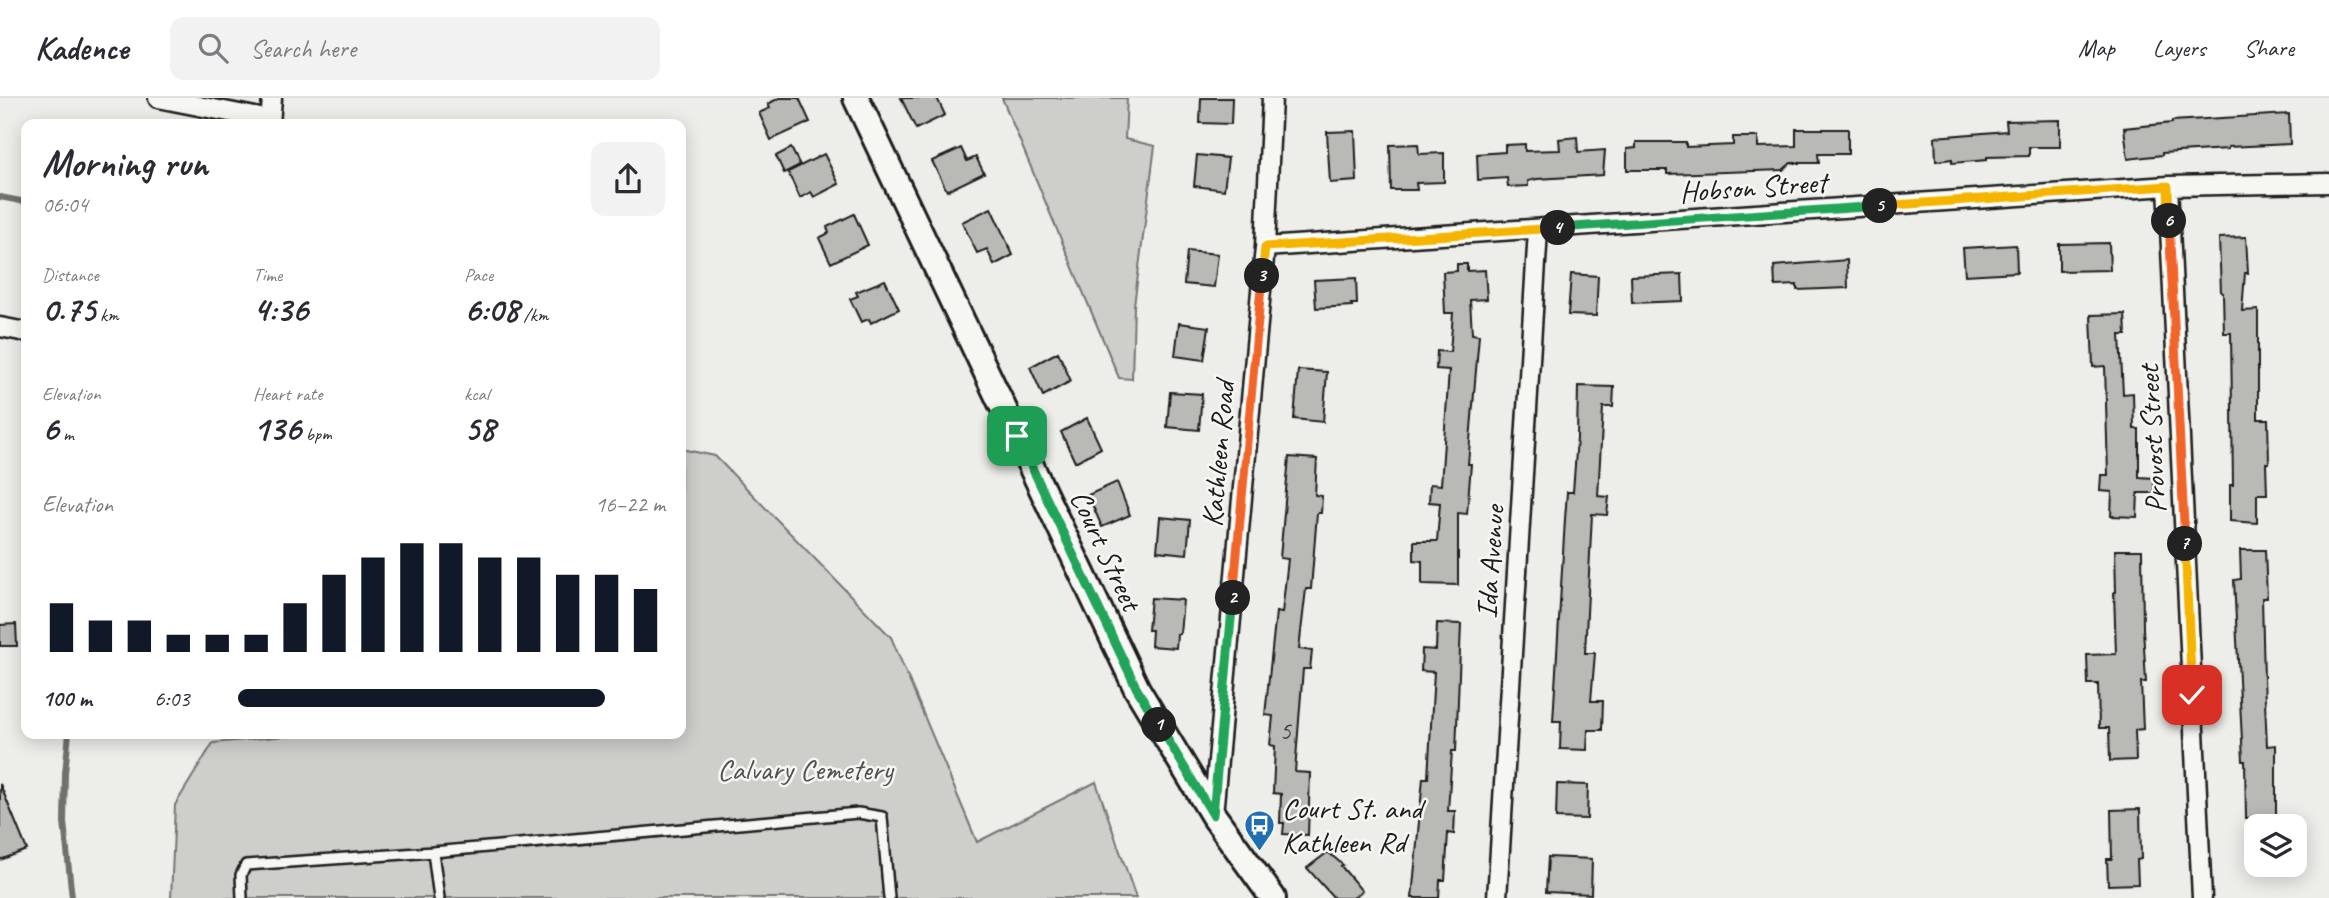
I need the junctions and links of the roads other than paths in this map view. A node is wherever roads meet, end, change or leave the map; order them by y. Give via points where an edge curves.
1 (158, 98) edge
2 (272, 98) edge
3 (856, 98) edge
4 (1272, 98) edge
5 (256, 119) edge
6 (270, 119) edge
7 (2329, 183) edge
8 (2168, 186) junction
9 (1538, 230) junction
10 (1265, 247) junction
11 (0, 327) edge
12 (21, 331) edge
13 (1213, 815) junction
14 (433, 852) junction
15 (1265, 895) edge
16 (242, 898) edge
17 (439, 898) edge
18 (889, 898) edge
19 (1497, 898) edge
20 (2202, 898) edge

1 - 5 street
2 - 6 street
3 - 13 street, Court Street via 1137,689
4 - 10 street, Kathleen Road
7 - 8 street, Hobson Street
8 - 9 street, Hobson Street
8 - 20 street, Provost Street
9 - 10 street, Hobson Street
9 - 19 street, Ida Avenue
10 - 13 street, Kathleen Road
11 - 12 street
13 - 15 street, Court Street
14 - 16 lane via 246,865 241,875
14 - 17 lane
14 - 18 lane via 858,813 882,817

